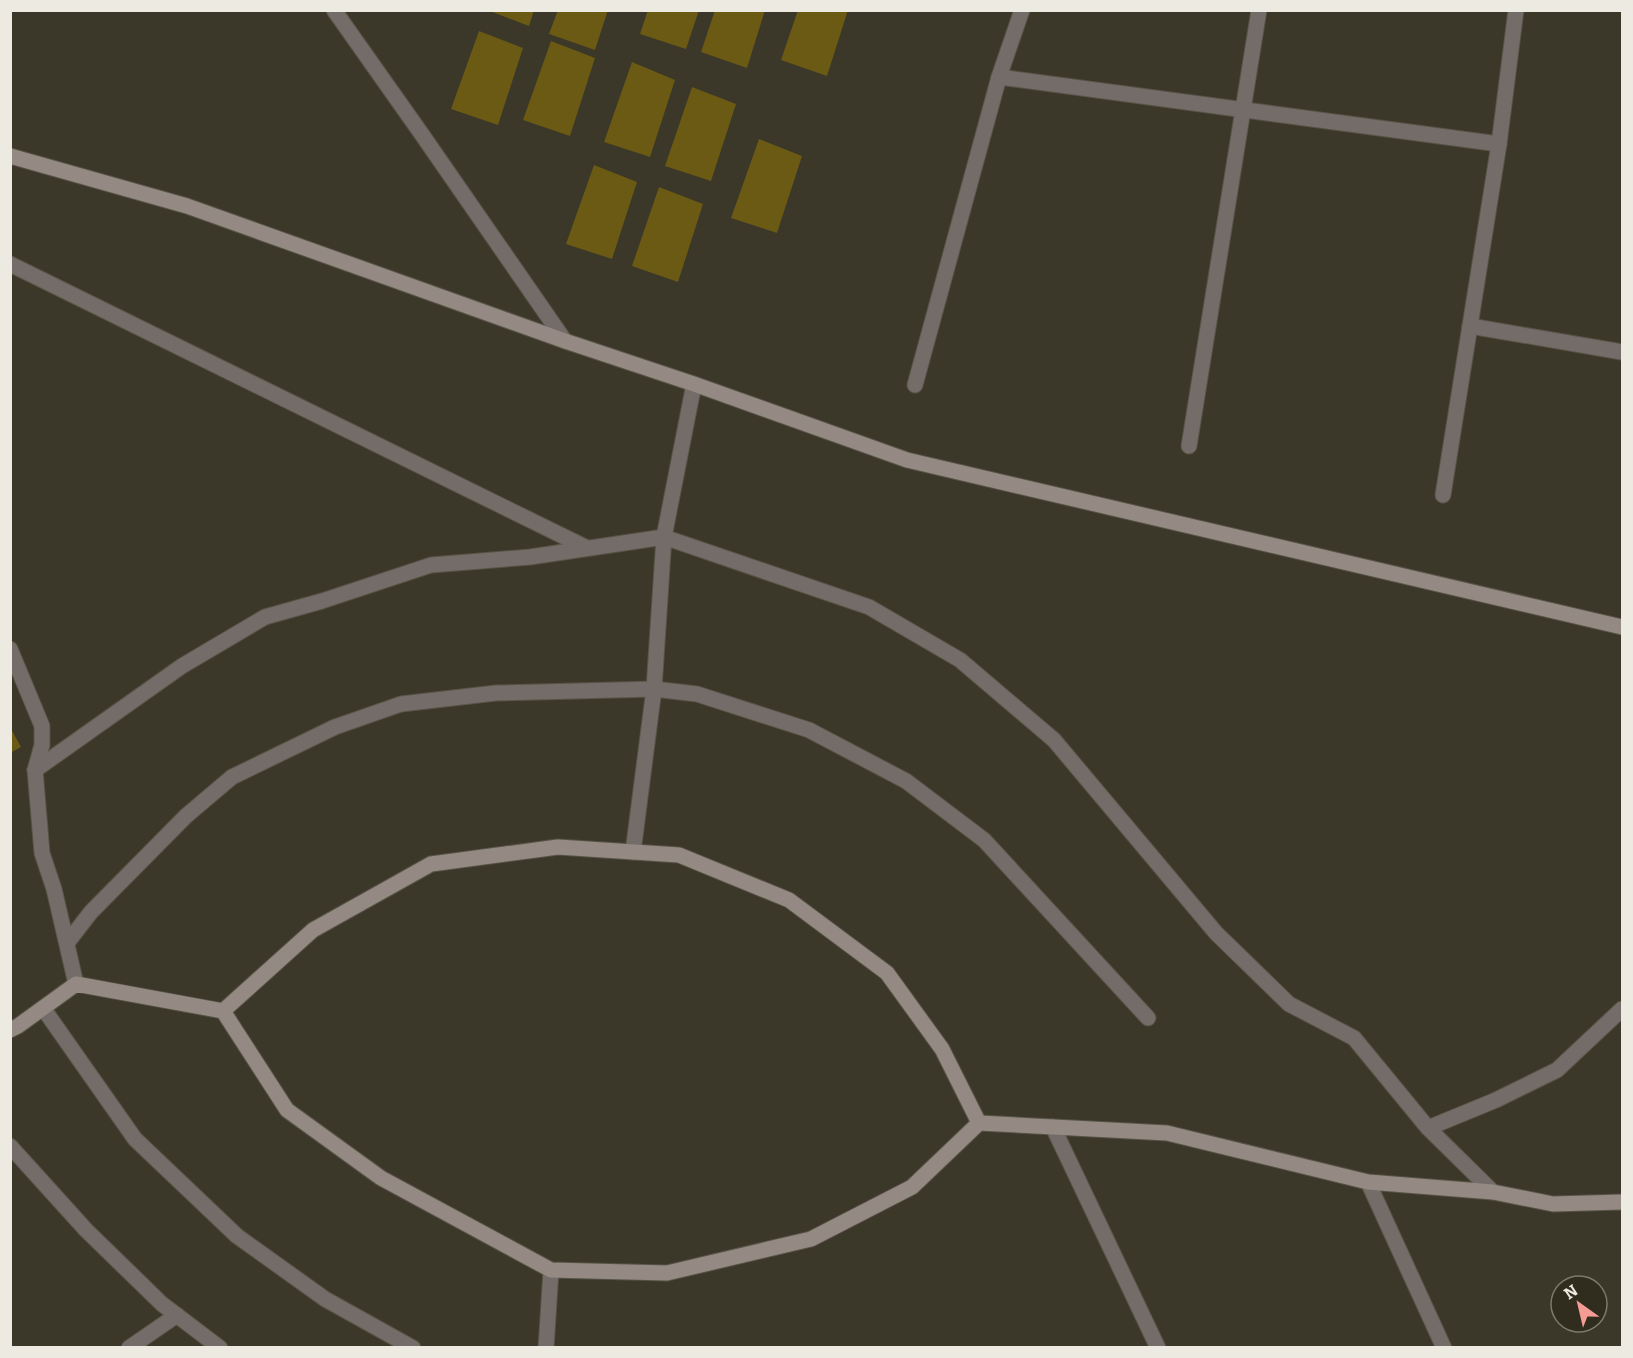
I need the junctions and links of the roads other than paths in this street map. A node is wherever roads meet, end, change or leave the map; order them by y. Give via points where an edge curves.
1 (334, 10) edge
2 (1022, 10) edge
3 (1259, 10) edge
4 (1516, 10) edge
5 (999, 77) junction
6 (1242, 109) junction
7 (1499, 144) junction
8 (10, 156) edge
9 (10, 264) edge
10 (1470, 326) junction
11 (565, 341) junction
12 (1623, 352) edge
13 (694, 384) junction
14 (915, 385) dead end
15 (1190, 446) dead end
16 (1443, 495) dead end
17 (664, 537) junction
18 (587, 548) junction
19 (1623, 627) edge
20 (10, 649) edge
21 (654, 689) junction
22 (35, 770) junction
23 (633, 852) junction
24 (67, 943) junction
25 (76, 984) junction
26 (43, 1008) junction
27 (1623, 1009) edge
28 (223, 1011) junction
29 (1148, 1018) dead end
30 (10, 1030) edge
31 (979, 1123) junction
32 (1053, 1127) junction
33 (1428, 1128) junction
34 (10, 1146) edge
35 (1368, 1182) junction
36 (1494, 1192) junction
37 (1623, 1202) edge
38 (551, 1270) junction
39 (177, 1315) junction
40 (129, 1347) edge
41 (220, 1347) edge
42 (413, 1347) edge
43 (546, 1347) edge
44 (1158, 1347) edge
45 (1444, 1347) edge

1 - 11 street
2 - 5 street
3 - 6 street
4 - 7 street
5 - 6 street
5 - 14 street
6 - 7 street
6 - 15 street
7 - 10 street
8 - 11 street via 187,206
9 - 18 street
10 - 12 street
10 - 16 street
11 - 13 street
13 - 17 street
13 - 19 street via 907,460
17 - 18 street
17 - 21 street
17 - 33 street via 869,607 960,660 1054,740 1216,933 1289,1004 1354,1038
18 - 22 street via 431,565 266,617 182,666
20 - 22 street via 42,726
21 - 23 street
21 - 24 street via 496,693 400,704 335,727 232,777 186,816 91,912
21 - 29 street via 697,694 809,730 906,781 984,840
22 - 24 street via 42,853
23 - 28 street via 558,847 431,864 313,930
23 - 31 street via 679,855 789,900 887,973 942,1049
24 - 25 street
25 - 26 street
25 - 28 street
26 - 30 street
26 - 42 street via 135,1138 237,1236 325,1299
27 - 33 street via 1557,1070
28 - 38 street via 287,1110 381,1178
31 - 32 street
31 - 38 street via 912,1188 811,1239 667,1273
32 - 35 street via 1167,1133
32 - 44 street
33 - 36 street
34 - 39 street via 86,1230
35 - 36 street
35 - 45 street
36 - 37 street via 1553,1204
38 - 43 street
39 - 40 street
39 - 41 street

